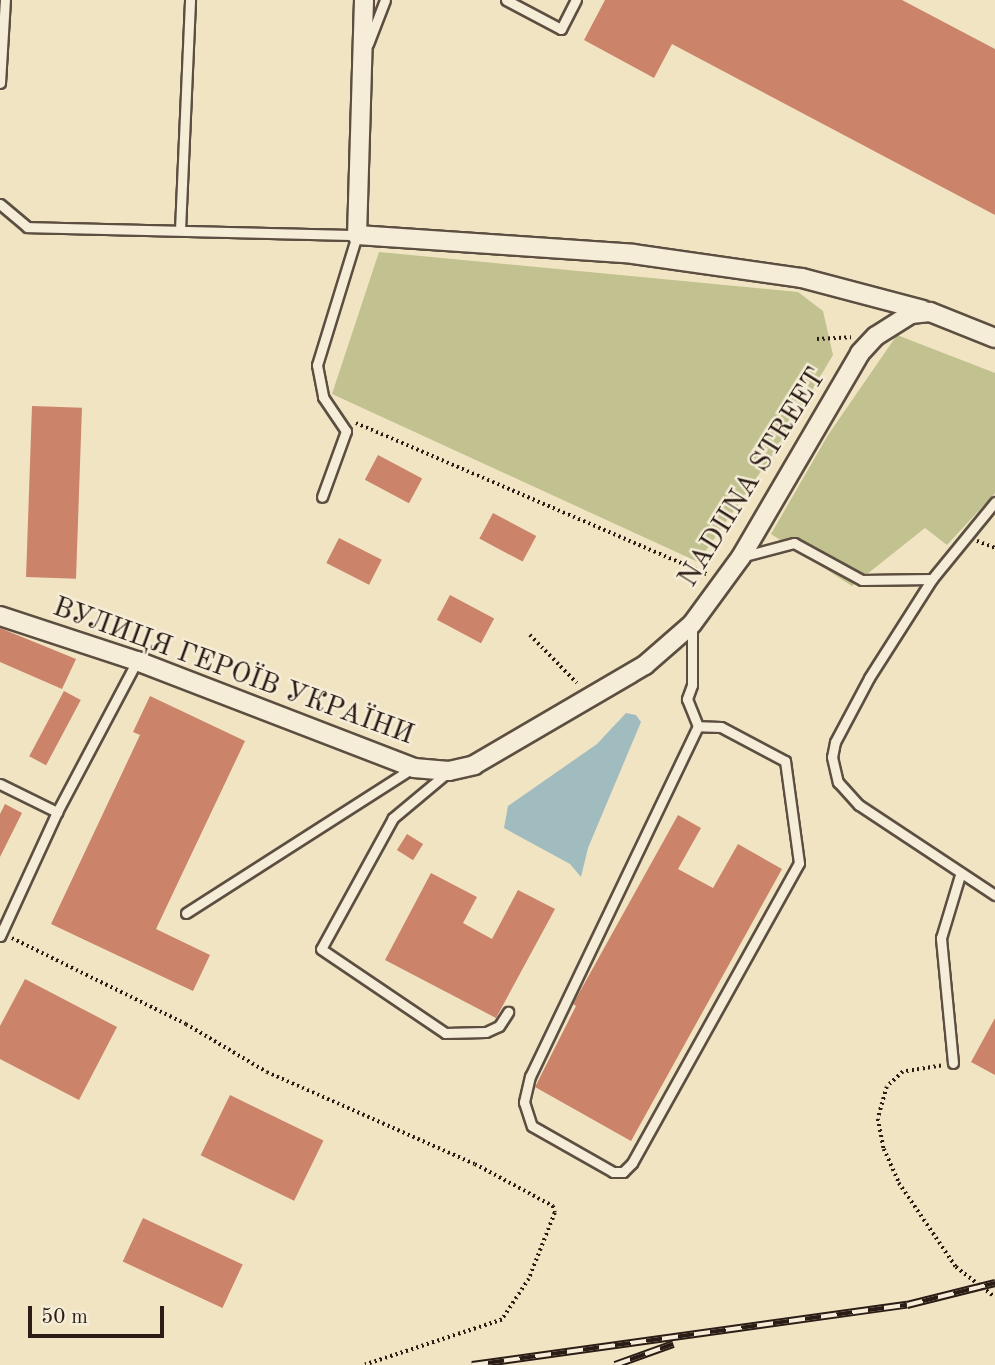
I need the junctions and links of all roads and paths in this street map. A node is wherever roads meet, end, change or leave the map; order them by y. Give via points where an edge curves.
1 (5, 0) edge
2 (190, 0) edge
3 (364, 0) edge
4 (385, 0) edge
5 (506, 0) edge
6 (576, 0) edge
7 (364, 57) junction
8 (0, 83) edge
9 (0, 204) edge
10 (180, 230) junction
11 (358, 235) junction
12 (930, 312) junction
13 (995, 338) edge
14 (817, 339) dead end
15 (869, 343) junction
16 (340, 416) junction
17 (321, 497) dead end
18 (995, 502) edge
19 (741, 557) junction
20 (932, 579) junction
21 (724, 581) junction
22 (0, 616) edge
23 (692, 624) junction
24 (530, 635) dead end
25 (137, 661) junction
26 (589, 699) junction
27 (698, 726) junction
28 (414, 768) junction
29 (449, 771) junction
30 (0, 784) edge
31 (57, 812) junction
32 (960, 875) junction
33 (995, 895) edge
34 (186, 913) dead end
35 (1, 934) edge
36 (508, 1012) dead end
37 (953, 1063) joint
38 (995, 1297) edge
39 (365, 1365) edge

1 - 8 lane
2 - 10 lane
3 - 7 street
4 - 7 lane
5 - 6 lane via 561,29
7 - 11 street
9 - 10 lane via 27,227
10 - 11 lane
11 - 12 street via 633,254 802,278
11 - 16 lane via 317,365 323,397
12 - 13 street
12 - 15 street, NADIINA STREET via 911,314
14 - 15 path via 850,337
15 - 19 street, NADIINA STREET
16 - 17 lane via 346,431
16 - 21 path
18 - 20 lane
19 - 20 lane via 794,543 862,580
19 - 21 street, NADIINA STREET
20 - 32 lane via 846,720 835,742 832,770 859,805
21 - 23 street, NADIINA STREET
22 - 25 street, ВУЛИЦЯ ГЕРОЇВ УКРАЇНИ
23 - 26 street, NADIINA STREET via 645,665
23 - 27 lane via 692,685 687,699
24 - 26 path via 559,660
25 - 28 street, ВУЛИЦЯ ГЕРОЇВ УКРАЇНИ
25 - 31 lane
26 - 29 street, NADIINA STREET via 474,765
27 - 27 lane via 530,1076 524,1102 532,1126 613,1172 623,1172 632,1163 799,863 785,761 721,727
28 - 29 street, ВУЛИЦЯ ГЕРОЇВ УКРАЇНИ
28 - 34 lane
29 - 36 lane via 393,818 321,949 445,1033 486,1032 499,1026
30 - 31 lane
31 - 35 lane
32 - 33 lane
32 - 37 lane via 942,938
35 - 39 path via 186,1024 267,1072 475,1164 553,1206 555,1213 529,1279 502,1320
37 - 38 path via 903,1072 887,1087 878,1119 898,1183 957,1267

